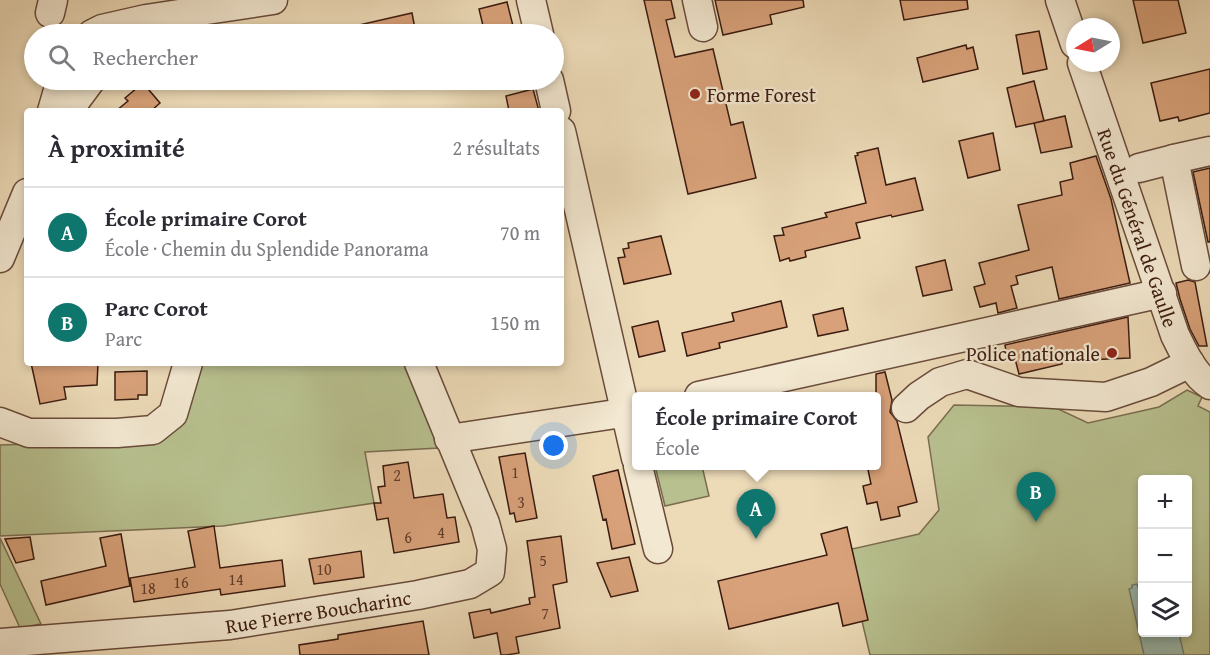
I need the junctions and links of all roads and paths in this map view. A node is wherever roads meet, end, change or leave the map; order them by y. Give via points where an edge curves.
1 (270, 0) edge
2 (531, 0) edge
3 (1060, 0) edge
4 (231, 8) junction
5 (1066, 18) edge
6 (124, 24) edge
7 (178, 24) edge
8 (537, 24) edge
9 (1085, 72) edge
10 (58, 90) edge
11 (84, 90) edge
12 (551, 90) edge
13 (52, 108) edge
14 (70, 108) edge
15 (555, 108) edge
16 (564, 143) edge
17 (1210, 151) edge
18 (1174, 159) junction
19 (1139, 168) dead end
20 (20, 197) edge
21 (0, 258) edge
22 (1196, 266) dead end
23 (1162, 292) junction
24 (1190, 363) junction
25 (187, 366) edge
26 (420, 366) edge
27 (1210, 385) edge
28 (717, 392) edge
29 (906, 408) dead end
30 (631, 412) edge
31 (0, 422) edge
32 (449, 439) junction
33 (639, 470) edge
34 (658, 549) dead end
35 (0, 643) edge

1 - 4 street
2 - 8 street
3 - 5 street
4 - 6 street
4 - 7 street
9 - 23 street, Rue du Général de Gaulle
10 - 13 street
11 - 14 street
12 - 15 street
16 - 30 street
17 - 18 street
18 - 19 street
18 - 22 street
20 - 21 street
23 - 24 street, Rue du Général de Gaulle via 1175,335
23 - 28 street
24 - 27 street, Rue du Général de Gaulle
24 - 29 street via 1106,397 1019,392 967,374 940,382
25 - 31 street via 173,414 153,430 29,433
26 - 32 street
30 - 32 street
32 - 35 street, Rue Pierre Boucharinc via 492,549 490,572 470,584 230,625
33 - 34 street

